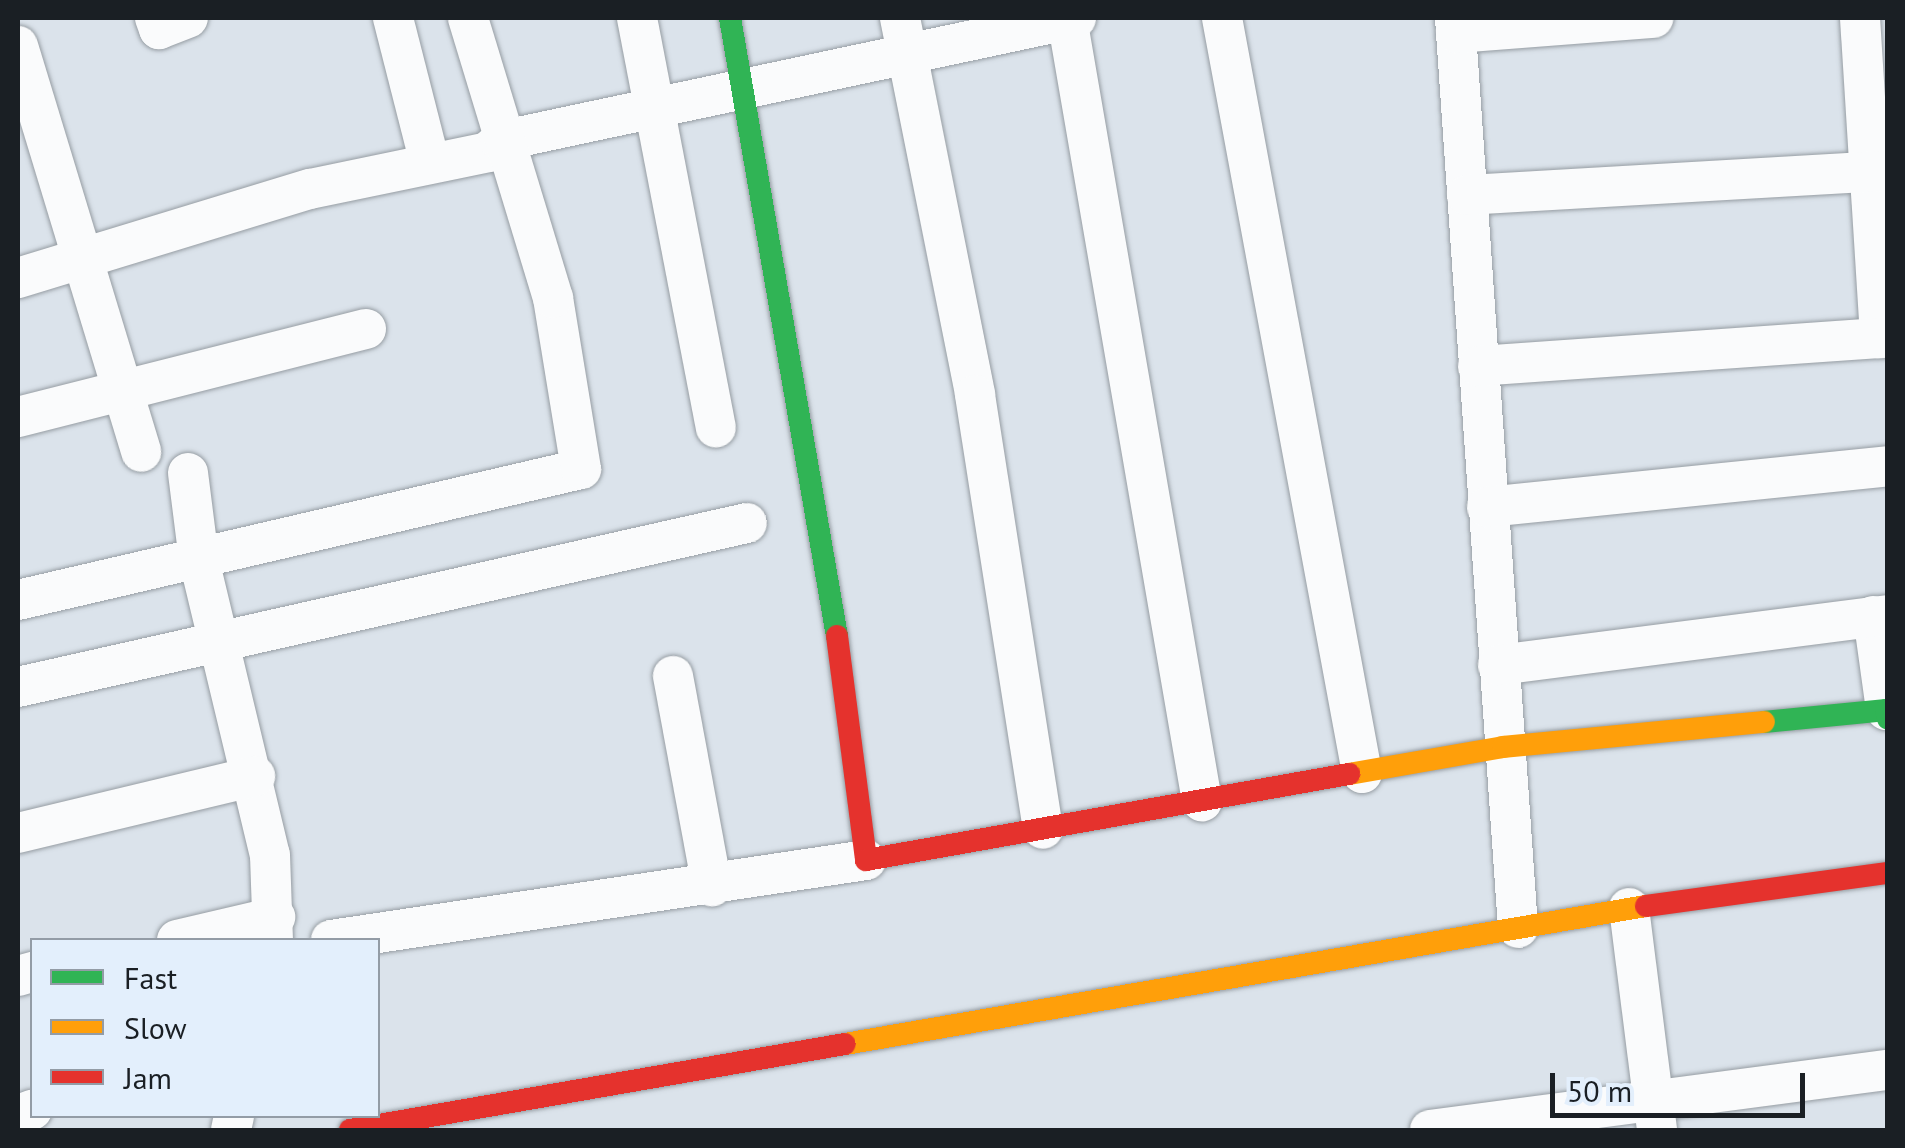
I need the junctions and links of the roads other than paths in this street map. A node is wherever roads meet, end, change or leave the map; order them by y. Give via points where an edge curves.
1 (155, 18) edge
2 (188, 18) edge
3 (393, 18) edge
4 (468, 18) edge
5 (638, 18) edge
6 (730, 18) edge
7 (1070, 18) edge
8 (1222, 18) edge
9 (1654, 18) edge
10 (1860, 18) edge
11 (1456, 26) edge
12 (902, 35) edge
13 (18, 46) edge
14 (744, 84) junction
15 (25, 92) edge
16 (657, 108) junction
17 (500, 141) junction
18 (430, 163) junction
19 (1879, 172) edge
20 (1467, 195) junction
21 (80, 256) junction
22 (18, 278) edge
23 (366, 329) dead end
24 (1884, 338) edge
25 (1478, 366) junction
26 (121, 386) junction
27 (18, 417) edge
28 (716, 427) dead end
29 (141, 452) dead end
30 (1888, 466) edge
31 (188, 474) dead end
32 (1487, 507) junction
33 (747, 523) dead end
34 (199, 560) junction
35 (18, 600) edge
36 (1880, 616) edge
37 (220, 640) junction
38 (1498, 664) junction
39 (673, 676) dead end
40 (18, 686) edge
41 (1886, 710) edge
42 (1888, 718) edge
43 (1504, 747) junction
44 (1362, 773) junction
45 (255, 776) junction
46 (1202, 801) junction
47 (1043, 829) junction
48 (18, 833) edge
49 (866, 860) junction
50 (1888, 873) edge
51 (712, 886) junction
52 (1628, 908) junction
53 (1518, 928) junction
54 (274, 929) edge
55 (195, 938) edge
56 (345, 938) edge
57 (1888, 1070) edge
58 (1656, 1114) edge
59 (350, 1130) edge
60 (1430, 1130) edge

1 - 2 street via 159,29
3 - 18 street
4 - 17 street
5 - 16 street
6 - 14 street
7 - 12 street
7 - 46 street
8 - 44 street
9 - 11 street
10 - 19 street
11 - 20 street
12 - 14 street
12 - 47 street via 975,395
13 - 15 street
14 - 16 street
14 - 49 street via 822,509
15 - 21 street
16 - 17 street
16 - 28 street
17 - 18 street via 488,152
17 - 34 street via 552,298 581,469
18 - 21 street
19 - 20 street
19 - 24 street
20 - 25 street
21 - 22 street
21 - 26 street
23 - 26 street
24 - 25 street
25 - 32 street
26 - 27 street
26 - 29 street
30 - 32 street
31 - 34 street
32 - 38 street
33 - 37 street
34 - 35 street
34 - 37 street
36 - 38 street
36 - 41 street
37 - 40 street
37 - 45 street
38 - 43 street
39 - 51 street
41 - 42 street
41 - 43 street
43 - 44 street
43 - 53 street
44 - 46 street
45 - 48 street
45 - 54 street
46 - 47 street
47 - 49 street
49 - 51 street
50 - 52 street
51 - 56 street
52 - 53 street
52 - 58 street
53 - 59 street
54 - 55 street
57 - 58 street
58 - 60 street

